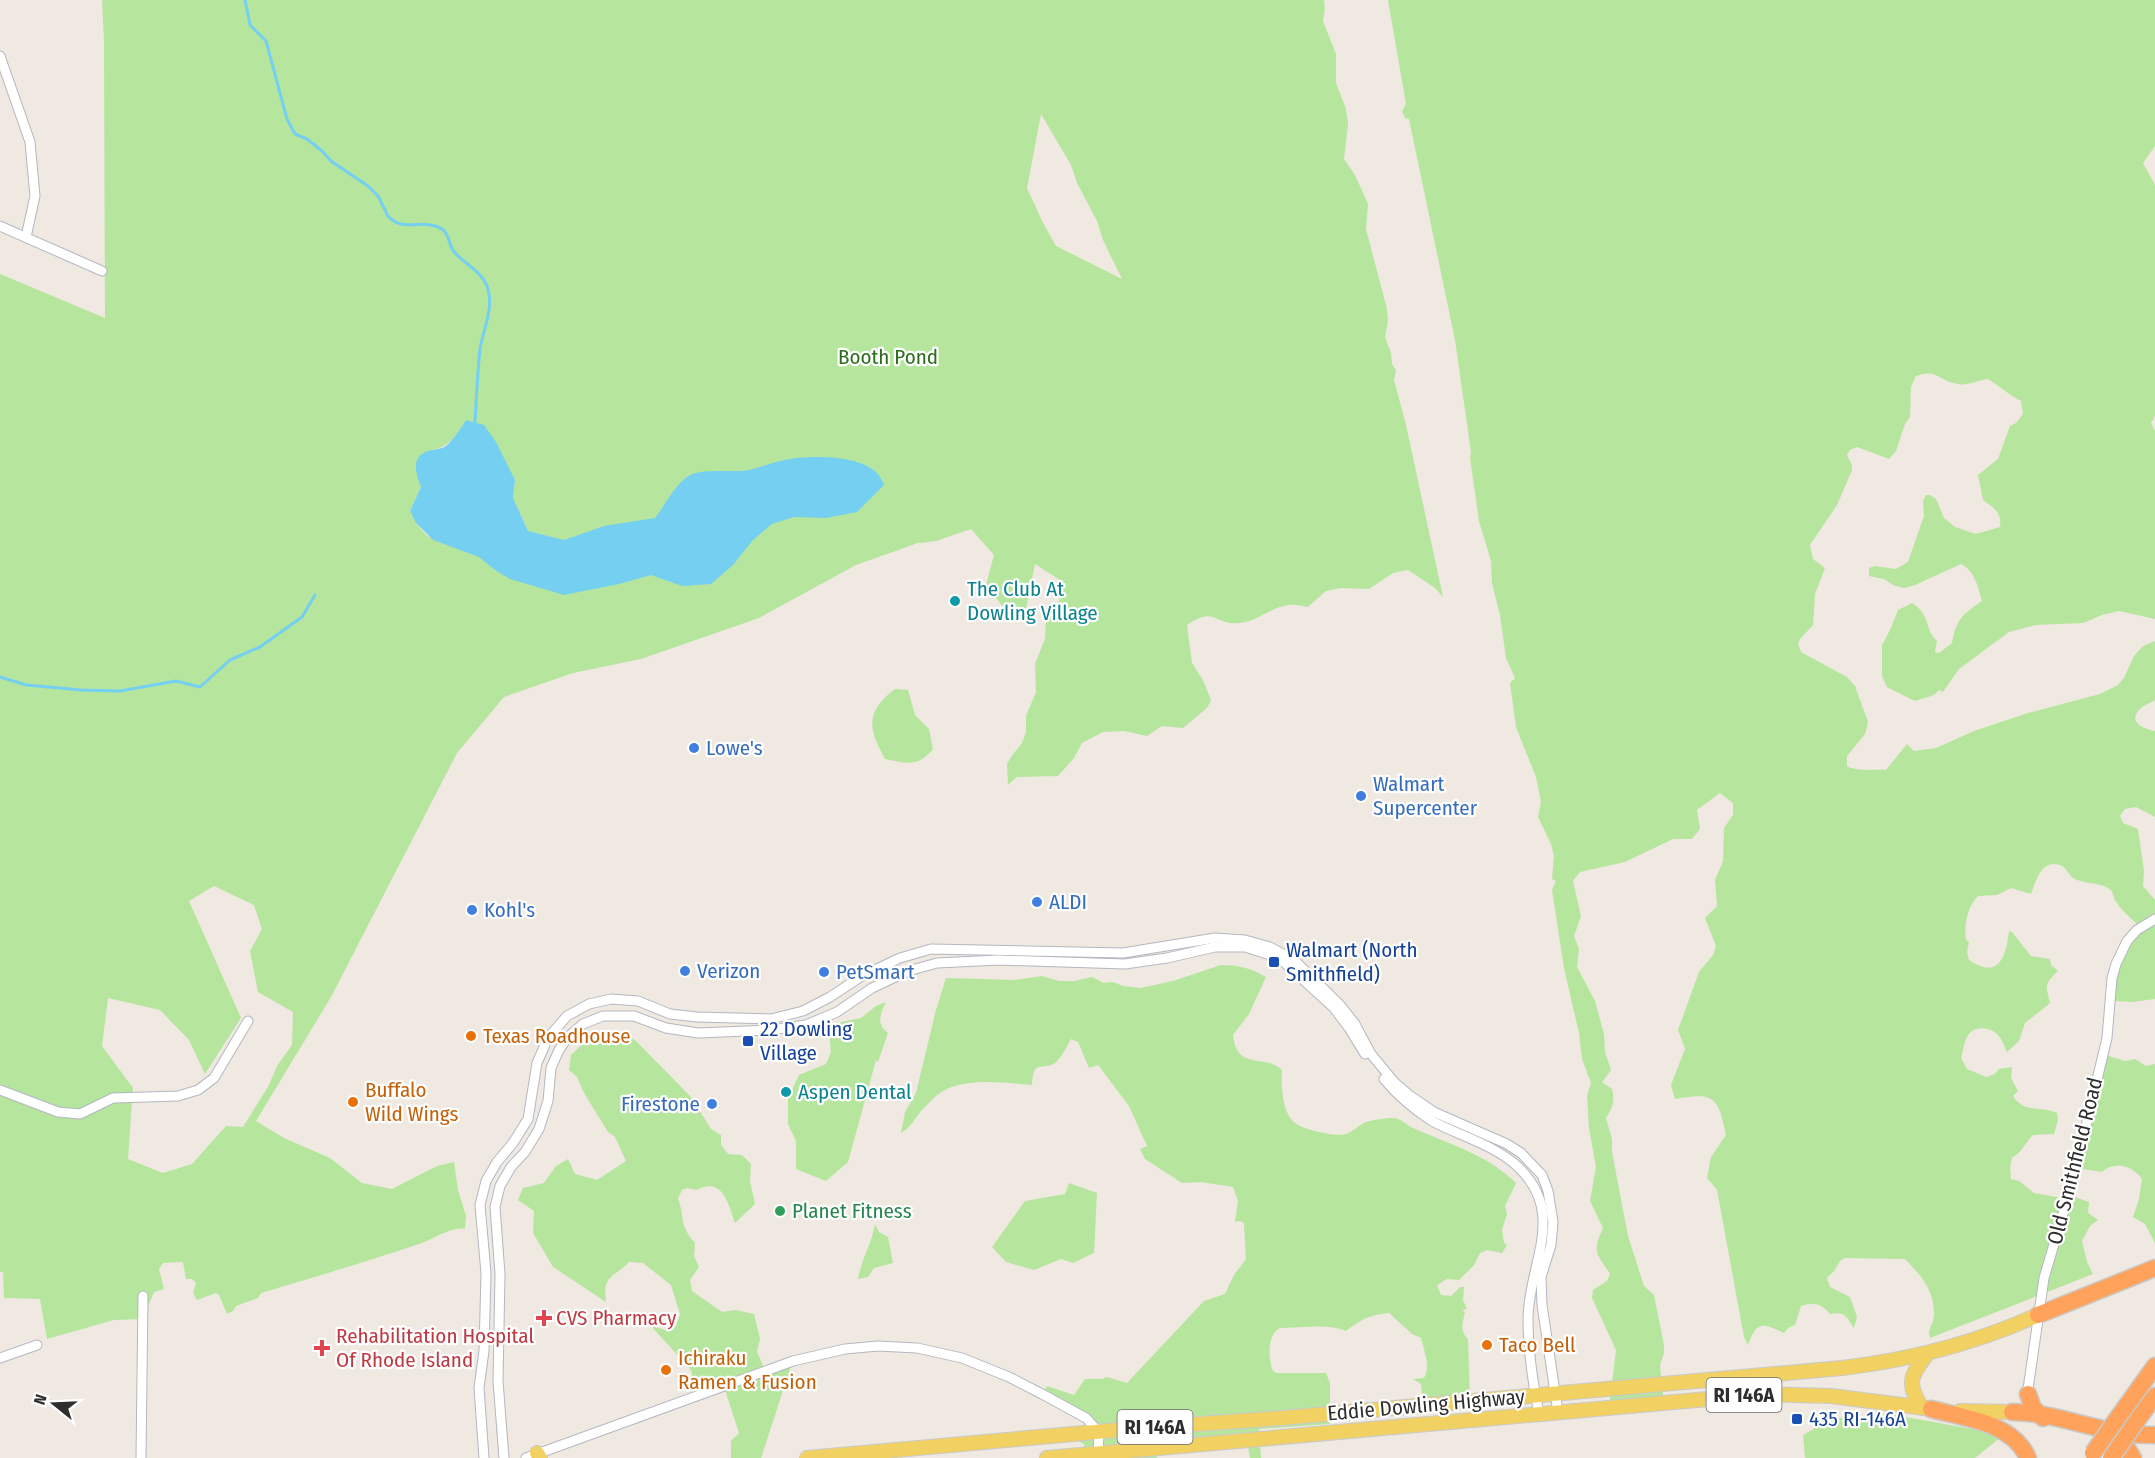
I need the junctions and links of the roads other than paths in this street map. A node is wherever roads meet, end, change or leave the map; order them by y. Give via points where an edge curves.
1 (0, 56) edge
2 (0, 226) edge
3 (26, 237) junction
4 (102, 271) dead end
5 (2155, 919) edge
6 (248, 1021) dead end
7 (0, 1090) edge
8 (2155, 1268) edge
9 (143, 1296) dead end
10 (1542, 1305) junction
11 (1529, 1306) junction
12 (2038, 1315) junction
13 (38, 1345) dead end
14 (1928, 1353) junction
15 (0, 1358) edge
16 (2155, 1366) edge
17 (1554, 1393) junction
18 (1535, 1394) junction
19 (2028, 1394) junction
20 (2155, 1396) edge
21 (1927, 1409) junction
22 (1558, 1412) junction
23 (2012, 1412) junction
24 (2037, 1413) junction
25 (1539, 1414) junction
26 (1099, 1432) junction
27 (2155, 1435) edge
28 (534, 1456) edge
29 (1098, 1456) edge
30 (2091, 1456) edge
31 (141, 1458) edge
32 (484, 1458) edge
33 (504, 1458) edge
34 (807, 1458) edge
35 (1047, 1458) edge
36 (2028, 1458) edge
37 (2111, 1458) edge
38 (2133, 1458) edge

1 - 3 street via 30,142 35,196
2 - 3 street
3 - 4 street
5 - 12 street, Old Smithfield Road via 2127,941 2116,964 2107,1038 2044,1278
6 - 7 street via 214,1078 198,1090 178,1096 113,1098 80,1114 58,1112
8 - 12 highway, RI 146A
9 - 31 street
10 - 11 street
10 - 17 street
10 - 32 street via 1541,1277 1553,1222 1542,1175 1508,1144 1434,1112 1408,1095 1371,1054 1340,1005 1284,953 1245,940 1215,938 1123,953 931,949 862,976 803,1011 771,1019 670,1014 638,1001 611,999 589,1004 567,1016 548,1038 537,1063 528,1119 486,1181 480,1206 486,1273 479,1388
11 - 18 street
11 - 33 street via 1545,1224 1529,1179 1502,1154 1431,1120 1393,1090 1334,1008 1280,958 1245,947 1215,947 1125,964 998,960 937,963 872,988 837,1012 806,1025 698,1033 666,1028 634,1016 603,1016 582,1024 568,1037 551,1068 548,1101 539,1129 500,1186 495,1207 500,1274 498,1381
12 - 14 main road, Eddie Dowling Highway / RI 146A
12 - 19 street, Old Smithfield Road
13 - 15 street
14 - 17 main road, Eddie Dowling Highway / RI 146A via 1815,1371
14 - 21 main road via 1916,1368 1911,1383 1912,1391
16 - 30 highway, bridge
17 - 18 main road, Eddie Dowling Highway / RI 146A
17 - 22 street
18 - 25 street
18 - 26 main road, Eddie Dowling Highway / RI 146A
19 - 23 street via 2025,1402
19 - 24 highway
20 - 37 highway, bridge
21 - 22 main road, Eddie Dowling Highway / RI 146A via 1782,1393
21 - 23 main road, RI 146A
21 - 36 highway via 2002,1430
22 - 25 main road, Eddie Dowling Highway / RI 146A
23 - 24 highway, RI 146A
24 - 27 highway, RI 146A via 2131,1434
24 - 38 highway via 2050,1421 2118,1441
25 - 29 main road, Eddie Dowling Highway / RI 146A
26 - 28 street via 1086,1418 1042,1394 962,1358 917,1348 878,1346 793,1361
26 - 29 street
26 - 34 main road, Eddie Dowling Highway / RI 146A
29 - 35 main road, Eddie Dowling Highway / RI 146A

